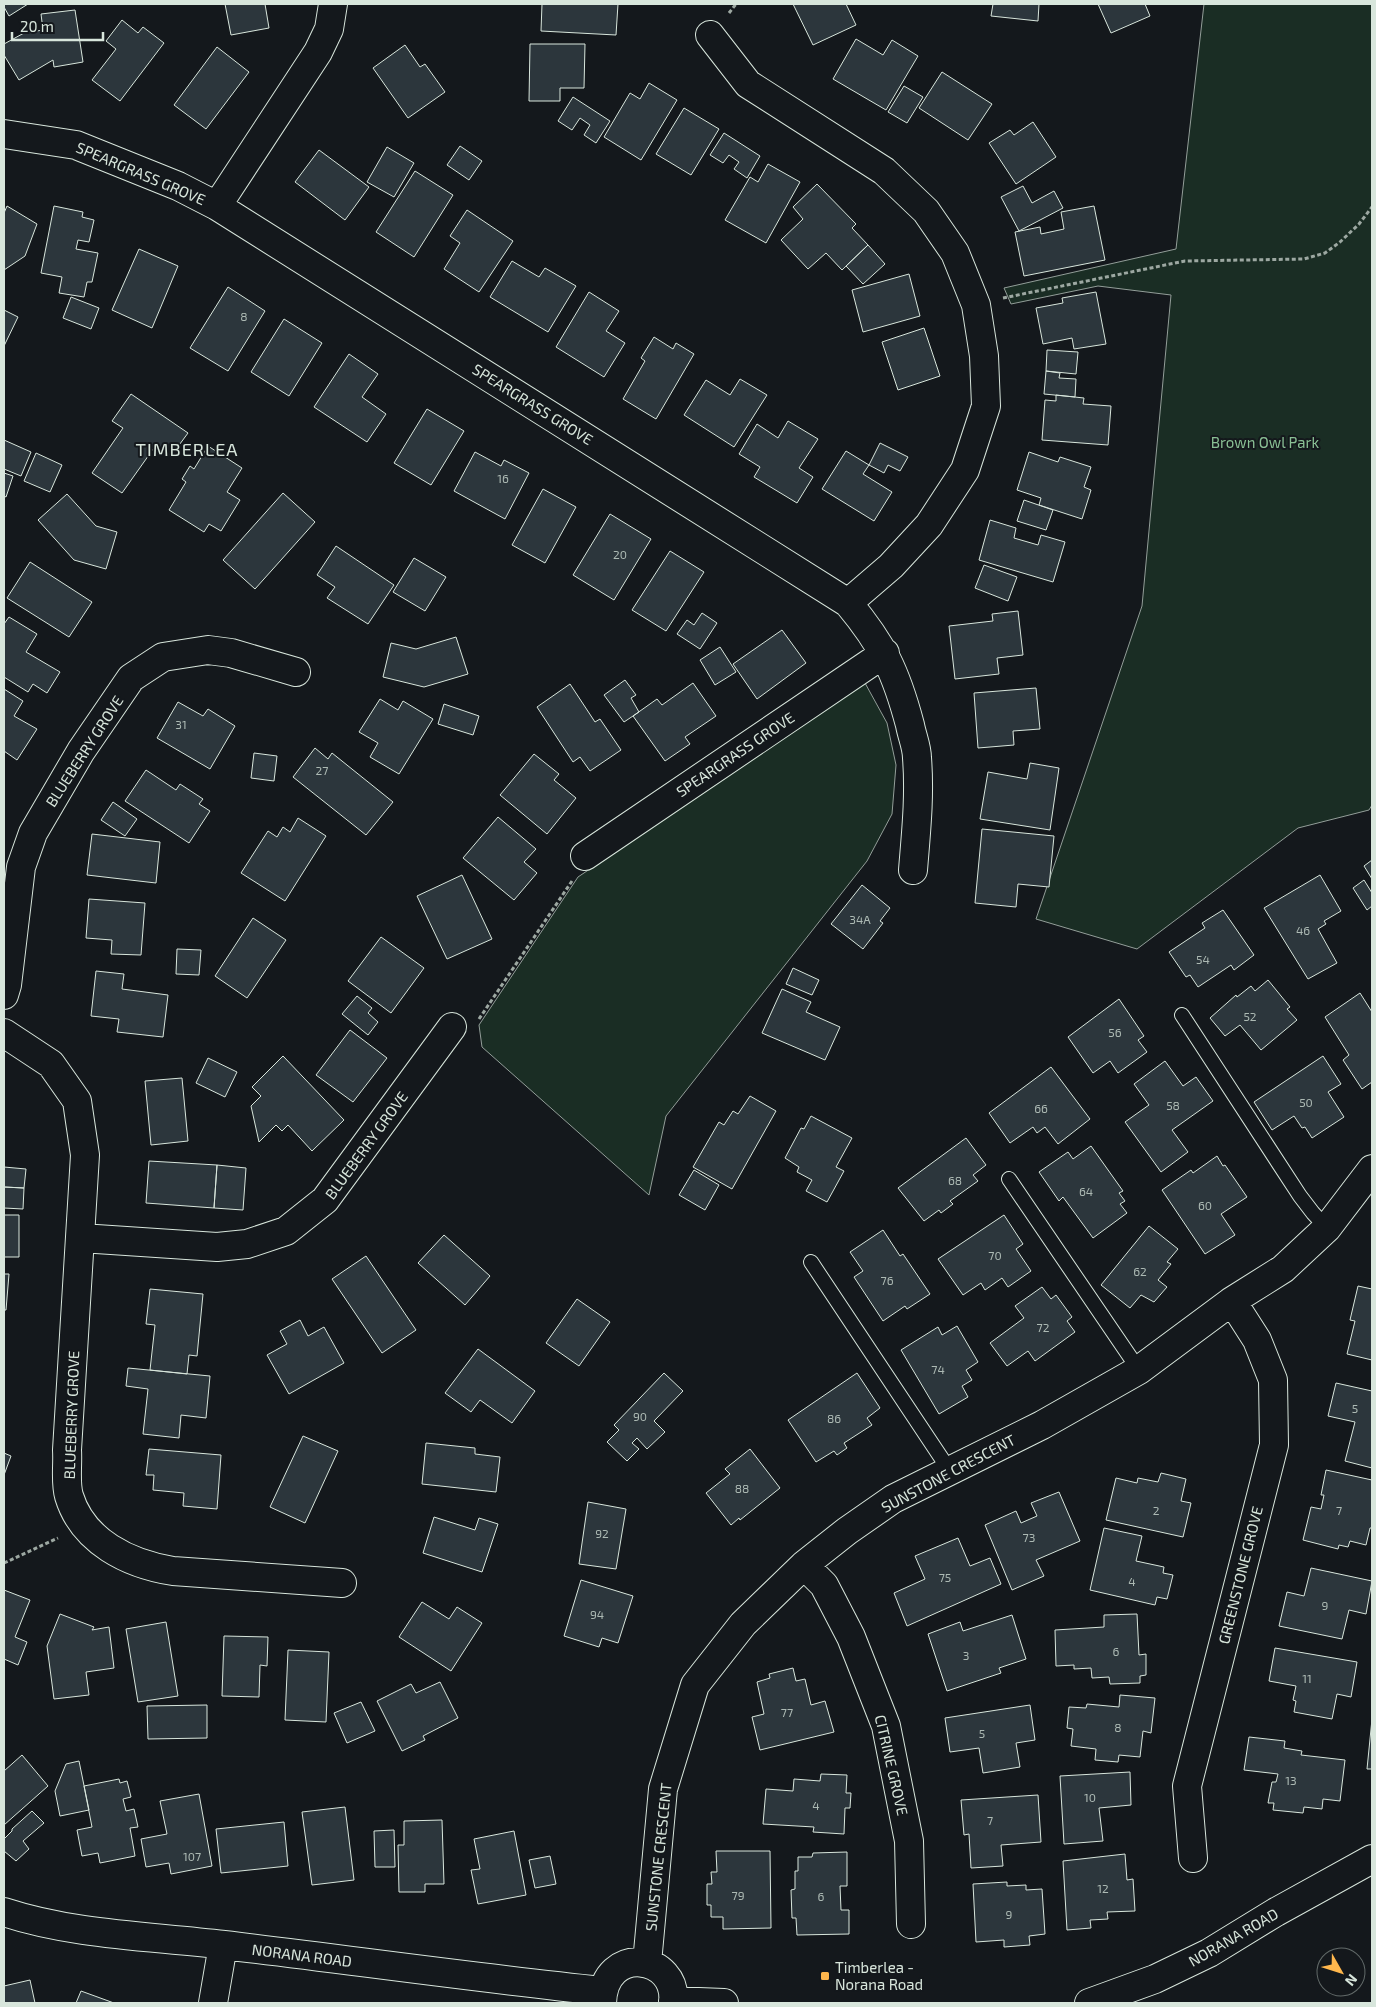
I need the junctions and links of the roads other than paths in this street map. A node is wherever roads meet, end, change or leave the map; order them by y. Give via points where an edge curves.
1 (333, 4) edge
2 (710, 35) dead end
3 (4, 134) edge
4 (217, 206) junction
5 (848, 603) junction
6 (885, 653) junction
7 (296, 672) dead end
8 (585, 856) road end
9 (913, 870) dead end
10 (4, 995) edge
11 (1182, 1015) dead end
12 (452, 1027) road end
13 (4, 1033) edge
14 (1372, 1170) edge
15 (1009, 1179) dead end
16 (1327, 1228) junction
17 (81, 1238) junction
18 (811, 1262) dead end
19 (1232, 1301) junction
20 (1139, 1370) junction
21 (950, 1472) junction
22 (804, 1565) junction
23 (342, 1583) dead end
24 (1193, 1858) dead end
25 (1372, 1859) edge
26 (4, 1912) edge
27 (911, 1924) dead end
28 (223, 1945) junction
29 (647, 1964) junction
30 (602, 1997) edge
31 (673, 2002) edge
32 (213, 2003) edge
33 (724, 2003) edge
34 (1089, 2003) edge

1 - 4 street, SPEARGRASS GROVE via 329,28 318,52
2 - 5 street via 748,84 884,171 926,211 955,253 976,304 984,356 986,406 965,470 929,525 891,566
3 - 4 street, SPEARGRASS GROVE via 76,144 178,186
4 - 5 street, SPEARGRASS GROVE
5 - 6 street, SPEARGRASS GROVE via 870,628
6 - 8 street, SPEARGRASS GROVE
6 - 9 street, SPEARGRASS GROVE via 901,691 917,756 918,805
7 - 10 street, BLUEBERRY GROVE via 231,653 208,650 163,658 131,678 81,751 33,833 21,867
11 - 16 lane via 1300,1196
12 - 17 street, BLUEBERRY GROVE via 325,1200 286,1231 247,1244 217,1247
13 - 17 street, BLUEBERRY GROVE via 51,1064 77,1101 85,1156
14 - 16 street, SUNSTONE CRESCENT
15 - 20 lane
16 - 19 street, SUNSTONE CRESCENT via 1283,1269
17 - 23 street, BLUEBERRY GROVE via 68,1450 69,1495 78,1519 108,1549 148,1567
18 - 21 lane
19 - 20 street, SUNSTONE CRESCENT
19 - 24 street, GREENSTONE GROVE via 1257,1340 1273,1380 1274,1445 1187,1786
20 - 21 street, SUNSTONE CRESCENT
21 - 22 street, SUNSTONE CRESCENT via 893,1499
22 - 27 street, CITRINE GROVE via 824,1585 850,1637 886,1726 909,1841
22 - 29 street, SUNSTONE CRESCENT via 743,1624 695,1685 663,1789
25 - 34 street, NORANA ROAD via 1209,1953 1155,1979
26 - 28 street, NORANA ROAD via 32,1922
28 - 30 street, NORANA ROAD
28 - 32 street
29 - 30 street via 636,1962 614,1971 606,1980
29 - 31 street via 667,1977
31 - 33 street

